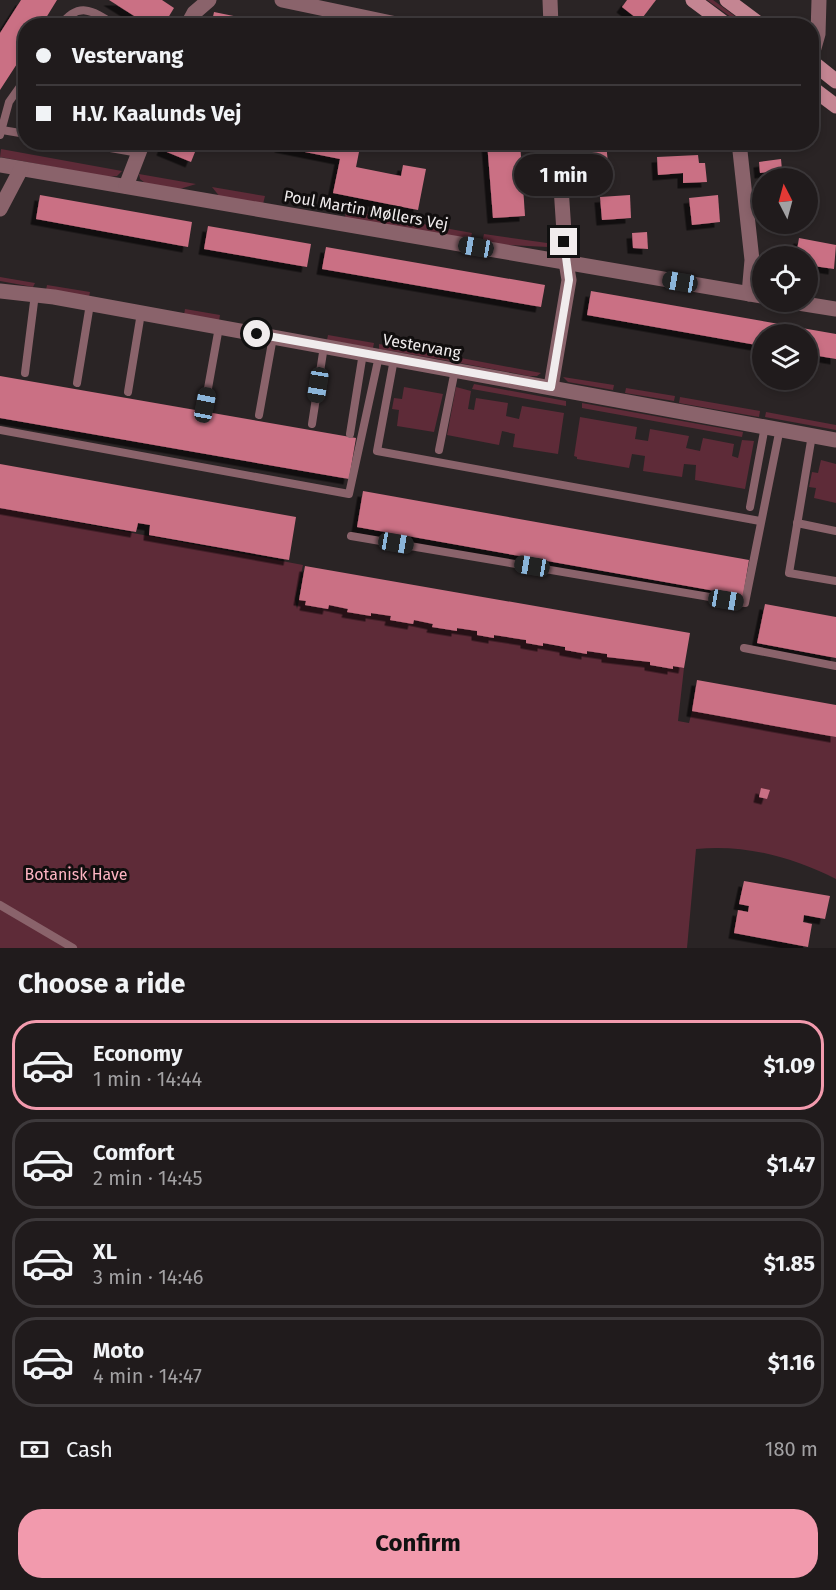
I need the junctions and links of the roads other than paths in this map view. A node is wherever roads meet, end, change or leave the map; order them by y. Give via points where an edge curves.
1 (282, 0) edge
2 (550, 0) edge
3 (693, 0) edge
4 (727, 0) edge
5 (819, 0) edge
6 (202, 2) edge
7 (65, 18) edge
8 (104, 18) edge
9 (191, 18) edge
10 (368, 18) edge
11 (551, 18) edge
12 (717, 18) edge
13 (751, 18) edge
14 (818, 18) edge
15 (819, 68) edge
16 (836, 81) edge
17 (18, 89) edge
18 (819, 93) edge
19 (836, 106) edge
20 (1, 133) edge
21 (18, 134) edge
22 (140, 150) edge
23 (559, 150) edge
24 (740, 150) edge
25 (0, 165) edge
26 (21, 169) junction
27 (126, 186) junction
28 (0, 209) edge
29 (752, 260) edge
30 (566, 262) junction
31 (0, 291) edge
32 (35, 294) junction
33 (752, 294) edge
34 (90, 304) junction
35 (818, 306) edge
36 (836, 309) edge
37 (141, 313) junction
38 (219, 327) junction
39 (273, 337) junction
40 (324, 346) junction
41 (363, 353) junction
42 (386, 357) junction
43 (455, 370) junction
44 (25, 373) dead end
45 (77, 383) dead end
46 (551, 387) junction
47 (128, 393) dead end
48 (205, 405) dead end
49 (259, 415) dead end
50 (312, 424) dead end
51 (765, 426) junction
52 (780, 428) junction
53 (0, 430) edge
54 (350, 434) dead end
55 (812, 435) junction
56 (836, 440) edge
57 (439, 450) dead end
58 (750, 507) dead end
59 (760, 521) junction
60 (797, 524) junction
61 (836, 531) edge
62 (351, 536) dead end
63 (836, 581) edge
64 (744, 648) dead end
65 (836, 666) edge
66 (0, 905) edge
67 (73, 948) edge

1 - 10 street
2 - 11 street
3 - 12 street
4 - 13 street
5 - 14 street
6 - 9 street
7 - 8 lane via 78,8 92,10
15 - 16 street
17 - 20 lane via 9,102
18 - 19 street
20 - 21 lane
22 - 27 street
23 - 30 street
24 - 29 street
25 - 26 street, Poul Martin Møllers Vej
26 - 27 street, Poul Martin Møllers Vej
26 - 28 street
27 - 30 street, Poul Martin Møllers Vej
30 - 33 street, Poul Martin Møllers Vej
30 - 46 street via 569,280
31 - 32 street, Vestervang
32 - 34 street, Vestervang
32 - 44 lane
34 - 37 street, Vestervang
34 - 45 lane
35 - 36 street
37 - 38 street, Vestervang
37 - 47 lane
38 - 39 street, Vestervang
38 - 48 lane
39 - 40 street, Vestervang
39 - 49 lane
40 - 41 street, Vestervang
40 - 50 lane
41 - 42 street, Vestervang
41 - 54 lane
42 - 43 street, Vestervang
42 - 53 lane via 349,494
42 - 59 lane via 377,450
43 - 46 street, Vestervang
43 - 57 lane
46 - 51 street, Vestervang
51 - 52 street, Vestervang
51 - 58 lane
52 - 55 street, Vestervang
52 - 59 lane
55 - 56 street, Vestervang
55 - 60 lane
59 - 62 lane via 745,603
60 - 61 lane
60 - 63 lane via 789,573
64 - 65 lane
66 - 67 lane

